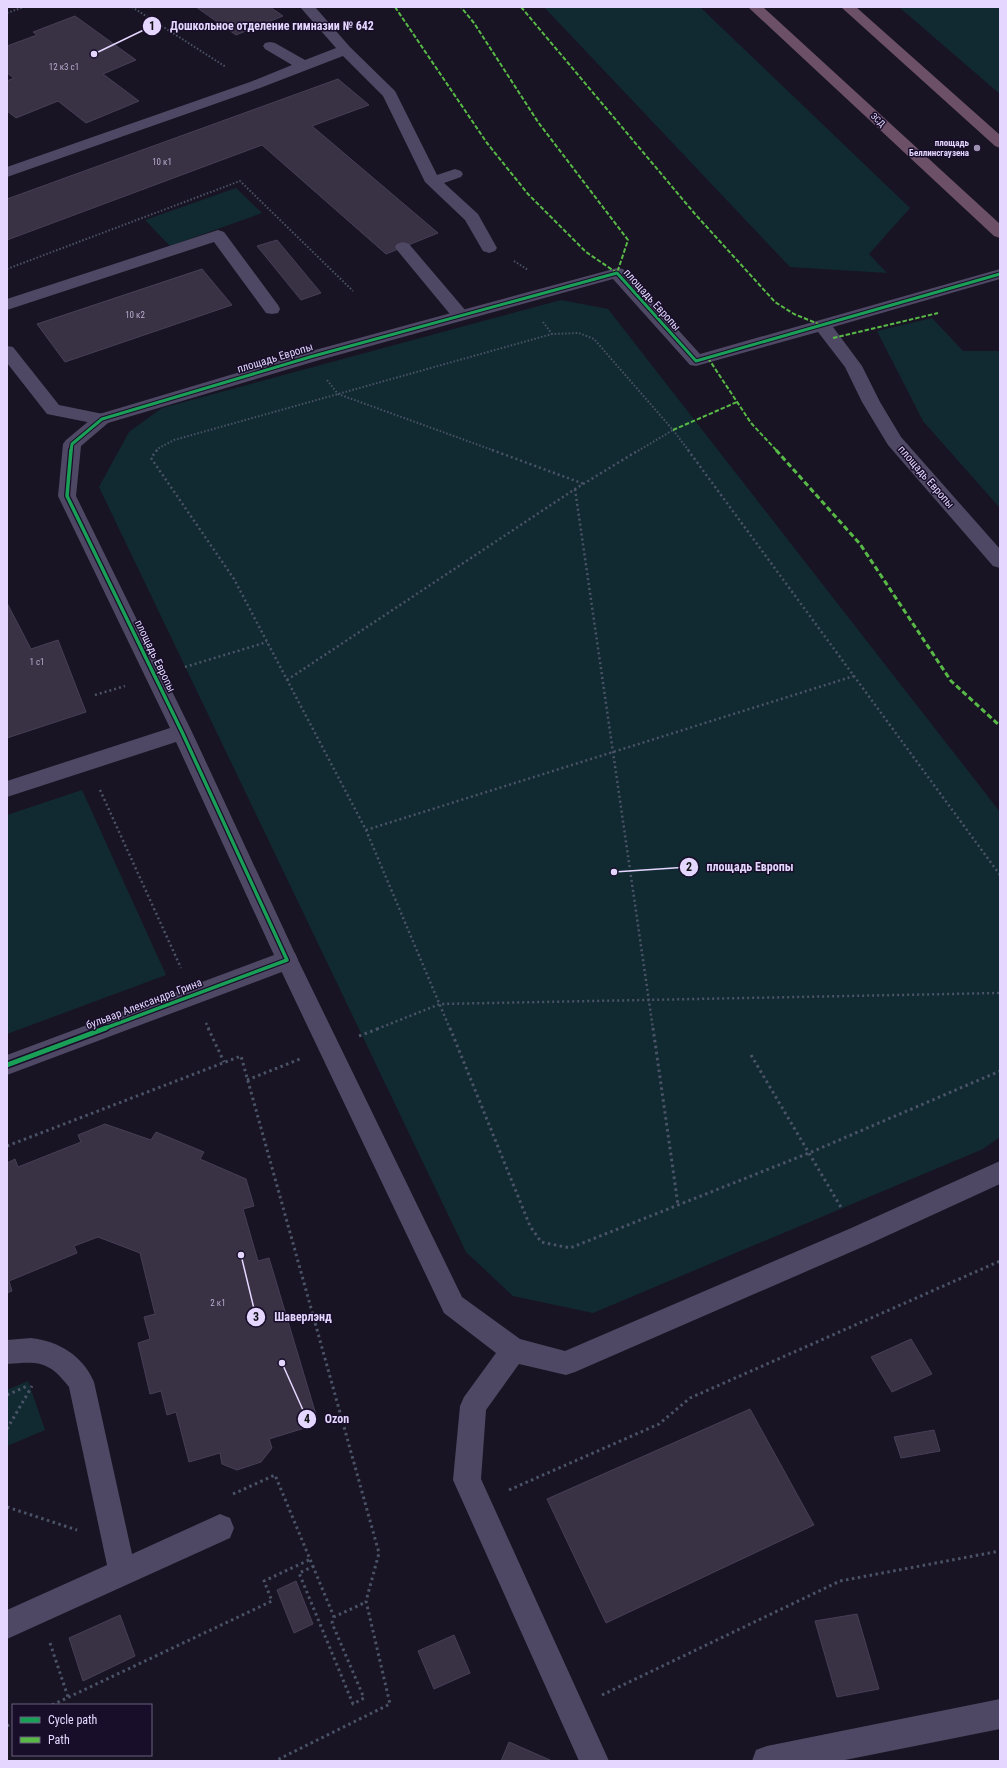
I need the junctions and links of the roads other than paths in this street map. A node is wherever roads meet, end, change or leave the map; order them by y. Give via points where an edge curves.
1 (307, 7) edge
2 (755, 7) edge
3 (848, 7) edge
4 (270, 46) dead end
5 (345, 50) junction
6 (304, 66) junction
7 (1000, 143) edge
8 (7, 172) edge
9 (455, 174) dead end
10 (433, 182) junction
11 (1000, 233) edge
12 (403, 247) dead end
13 (489, 248) road end
14 (1000, 274) edge
15 (7, 305) edge
16 (272, 309) dead end
17 (460, 315) junction
18 (821, 325) junction
19 (7, 351) edge
20 (102, 419) junction
21 (1000, 562) edge
22 (182, 732) junction
23 (7, 789) edge
24 (287, 960) junction
25 (7, 1065) edge
26 (1000, 1172) edge
27 (513, 1350) junction
28 (7, 1352) edge
29 (220, 1528) dead end
30 (122, 1572) junction
31 (7, 1625) edge
32 (1000, 1714) edge
33 (594, 1761) edge
34 (767, 1761) edge

1 - 5 street
2 - 11 highway, ЗСД
3 - 7 highway
4 - 6 street
5 - 6 street
5 - 10 street via 390,94
6 - 8 street
9 - 10 street
10 - 13 street via 472,217
12 - 17 street
14 - 18 street, площадь Европы
15 - 16 street via 218,235
17 - 18 street, площадь Европы via 617,273 696,361
17 - 20 street, площадь Европы
18 - 21 street, площадь Европы via 853,366 894,441
19 - 20 street via 53,410
20 - 22 street, площадь Европы via 72,444 67,496
22 - 23 street
22 - 24 street, площадь Европы
24 - 25 street, бульвар Александра Грина
24 - 27 street, площадь Европы via 453,1305
26 - 27 street via 858,1237 566,1362
27 - 33 street via 474,1406 467,1480
28 - 30 street via 29,1349 51,1354 69,1365 81,1382
29 - 30 street
30 - 31 street
32 - 34 street

